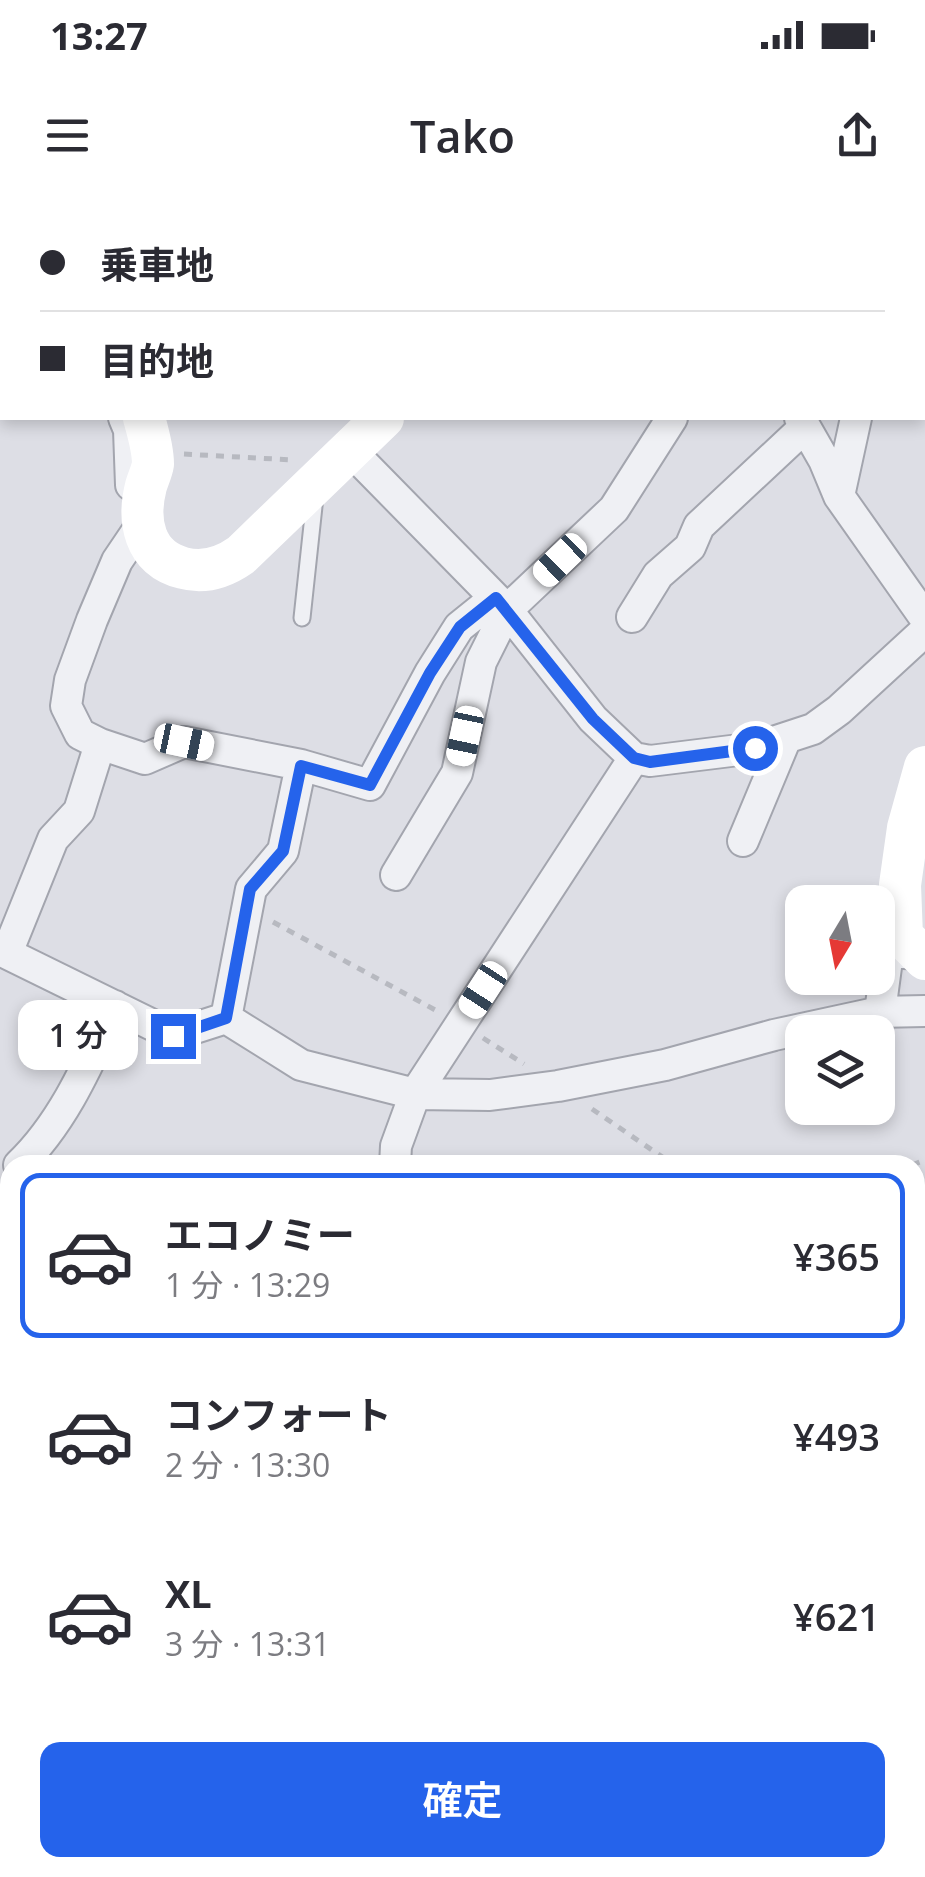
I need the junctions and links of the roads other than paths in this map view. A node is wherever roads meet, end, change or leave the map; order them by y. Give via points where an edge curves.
1 (125, 420) edge
2 (381, 420) edge
3 (671, 420) edge
4 (856, 420) edge
5 (802, 422) edge
6 (350, 450) junction
7 (146, 470) edge
8 (306, 471) junction
9 (840, 496) junction
10 (502, 604) junction
11 (632, 617) dead end
12 (302, 618) dead end
13 (925, 618) edge
14 (925, 630) edge
15 (786, 738) junction
16 (100, 744) junction
17 (634, 758) junction
18 (301, 766) junction
19 (925, 767) edge
20 (743, 841) dead end
21 (396, 875) dead end
22 (4, 952) edge
23 (923, 957) edge
24 (115, 1006) junction
25 (925, 1010) edge
26 (876, 1012) junction
27 (226, 1018) junction
28 (415, 1094) junction
29 (29, 1155) edge
30 (396, 1155) edge

1 - 7 street via 132,486
2 - 6 street
3 - 10 street via 614,509
4 - 9 street
5 - 9 street
5 - 11 street via 699,526 690,547 658,575
6 - 8 street
6 - 10 street
7 - 8 street via 146,538 168,562 209,570 242,554
7 - 16 street via 70,680 66,706 80,734
8 - 12 lane
9 - 13 street
10 - 17 street via 593,719
10 - 18 street via 460,627 370,785
10 - 21 street via 481,662 457,773
14 - 15 street via 839,710
15 - 17 street via 650,762
15 - 20 street
16 - 18 street via 145,759 184,742
16 - 22 street via 79,811 53,839
17 - 28 street
18 - 27 street via 283,851 250,889
19 - 23 street via 900,885 902,936
22 - 24 street
23 - 26 street via 888,952
24 - 27 street via 173,1036
24 - 29 street via 74,1092
25 - 26 street
26 - 28 street via 558,1086 490,1095
27 - 28 street via 301,1064
28 - 30 street

